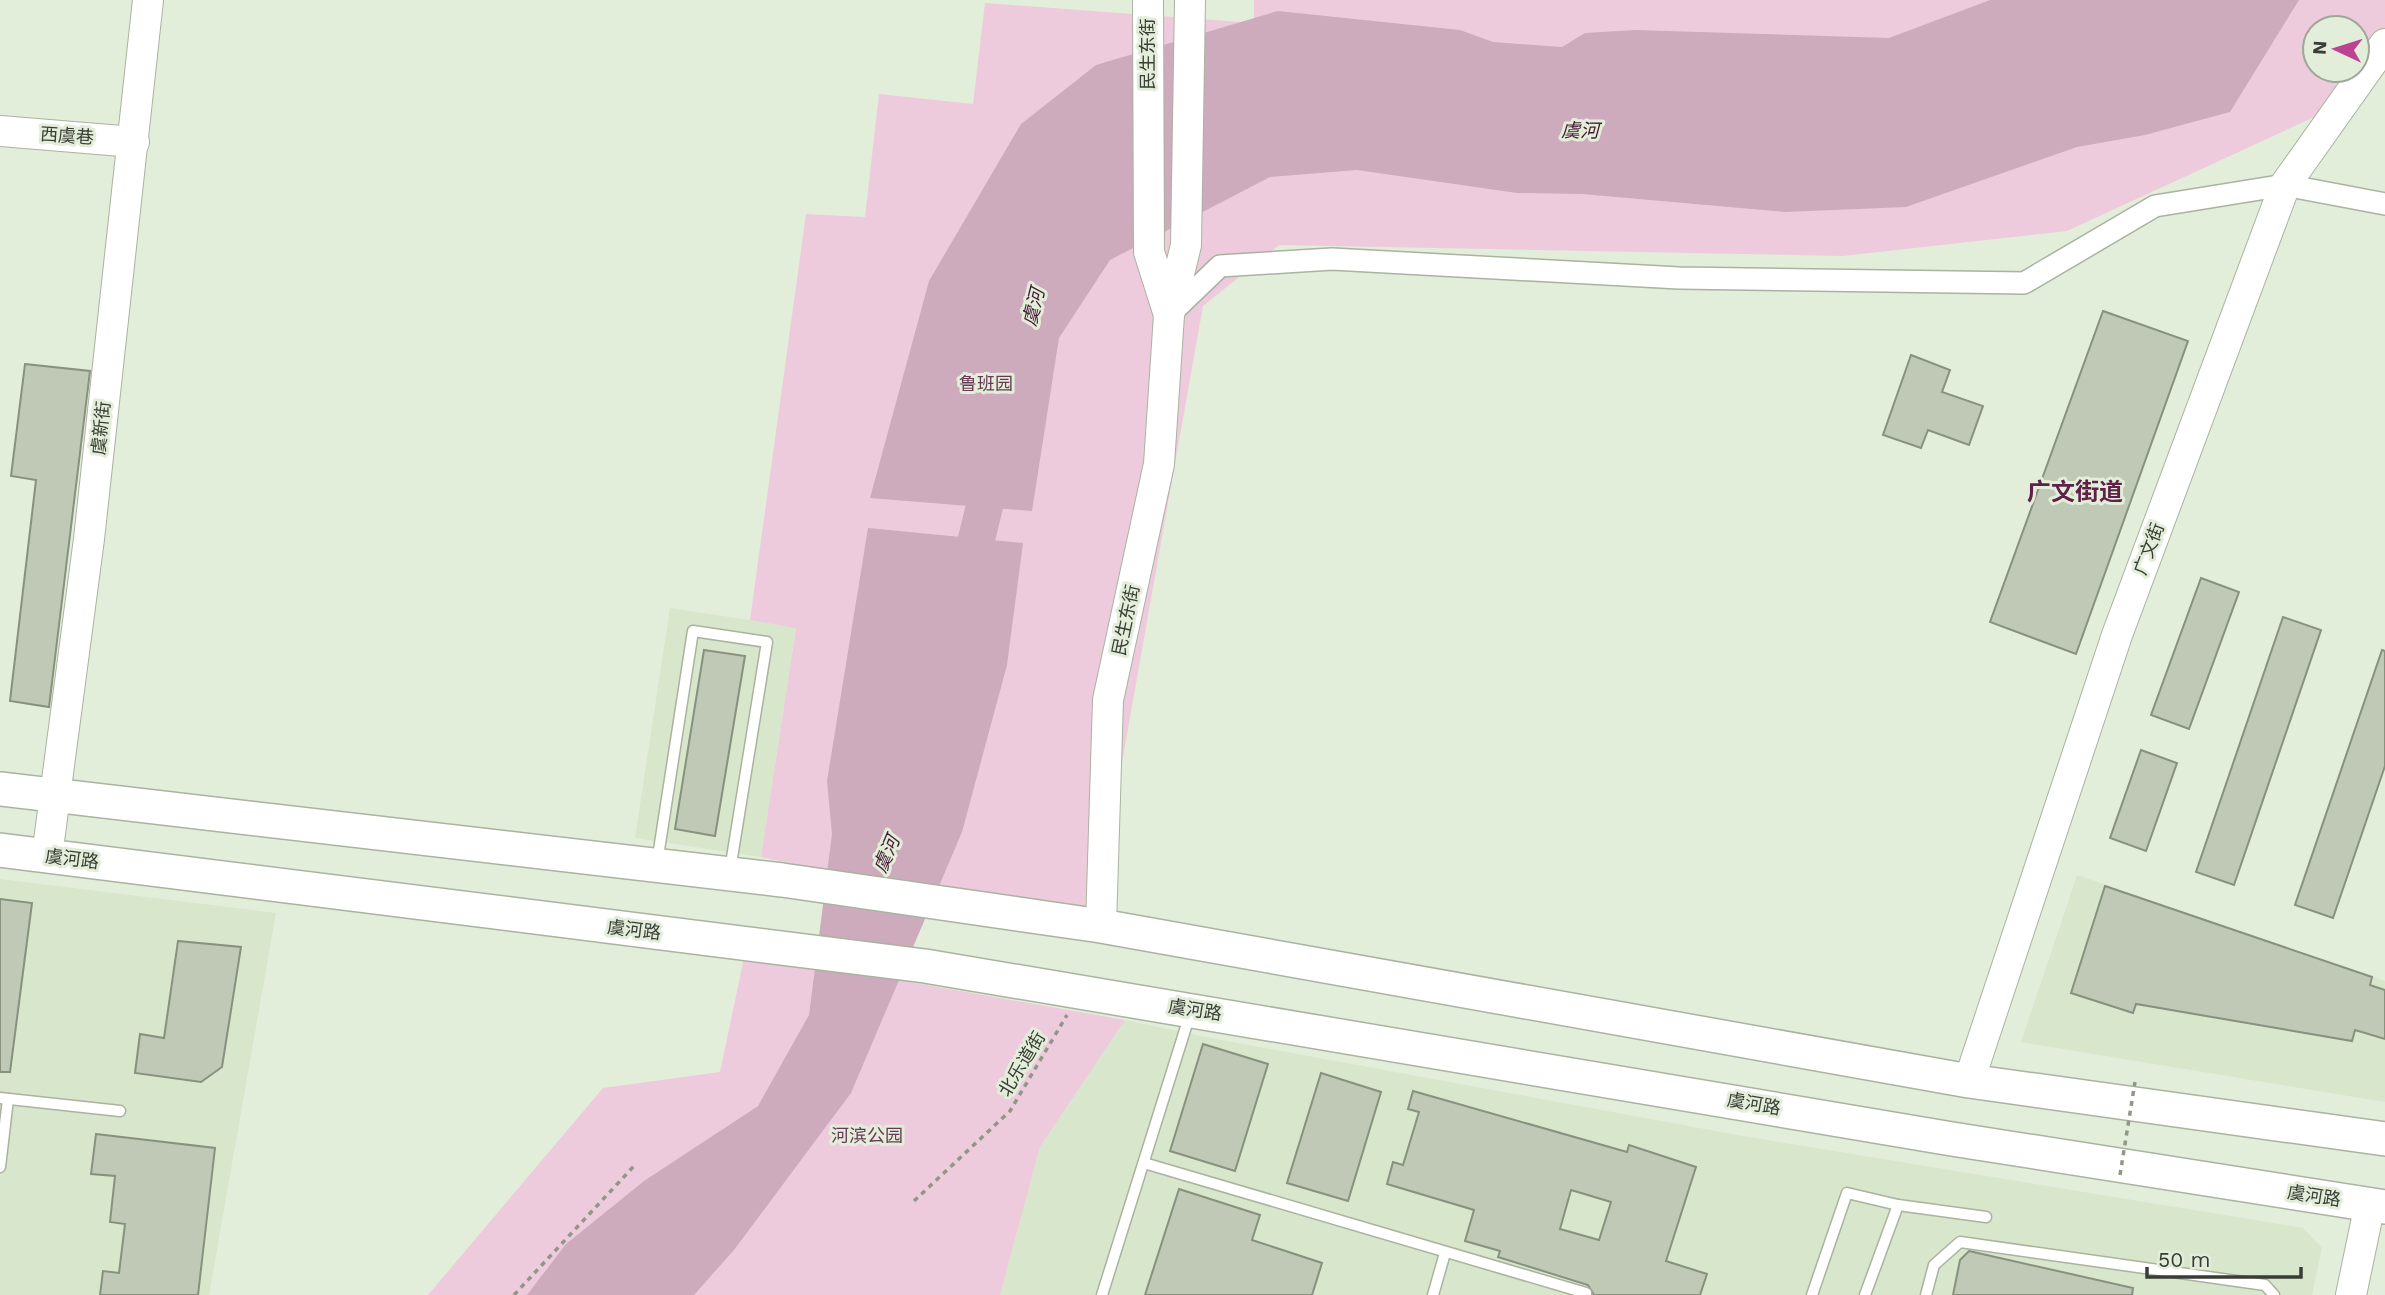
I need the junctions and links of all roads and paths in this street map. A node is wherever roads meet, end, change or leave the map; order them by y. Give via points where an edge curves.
1 (148, 0) edge
2 (1148, 5) edge
3 (1190, 6) edge
4 (2385, 44) edge
5 (0, 131) edge
6 (134, 142) junction
7 (2285, 185) junction
8 (2385, 204) edge
9 (1169, 315) junction
10 (0, 789) edge
11 (53, 795) junction
12 (0, 850) edge
13 (47, 856) junction
14 (656, 866) junction
15 (729, 874) junction
16 (1101, 926) junction
17 (1082, 991) junction
18 (1191, 1009) junction
19 (1969, 1081) junction
20 (2135, 1082) dead end
21 (4, 1099) edge
22 (120, 1111) dead end
23 (2385, 1139) edge
24 (1144, 1163) junction
25 (634, 1166) dead end
26 (0, 1167) edge
27 (2120, 1175) dead end
28 (914, 1201) dead end
29 (1898, 1205) junction
30 (2377, 1206) edge
31 (1986, 1217) dead end
32 (1445, 1253) junction
33 (1586, 1293) dead end
34 (513, 1295) edge
35 (1102, 1295) edge
36 (1433, 1295) edge
37 (1812, 1295) edge
38 (1865, 1295) edge
39 (1926, 1295) edge
40 (2274, 1295) edge
41 (2351, 1295) edge

1 - 6 street, 虞新街
2 - 9 street, 民生东街 via 1149,252
3 - 9 street, 民生东街 via 1186,245
4 - 7 street, 广文街
5 - 6 street, 西虞巷
6 - 11 street, 虞新街 via 89,539
7 - 8 street
7 - 9 street via 2155,206 2024,283 1679,278 1332,259 1220,266
7 - 19 street, 广文街 via 2117,635
9 - 16 street, 民生东街 via 1159,464 1108,700
10 - 11 main road
11 - 13 street, 虞新街
11 - 14 main road
12 - 13 main road, 虞河路
13 - 17 main road, 虞河路 via 925,965
14 - 15 main road
14 - 15 lane via 693,631 767,642
15 - 16 main road
16 - 19 main road
17 - 18 main road, 虞河路
17 - 28 path, 北乐道街 via 1010,1111
18 - 24 lane
18 - 30 main road, 虞河路 via 1952,1139
19 - 23 main road
20 - 27 path, bridge
21 - 22 lane
21 - 26 lane
24 - 32 lane
24 - 35 lane
25 - 34 path
29 - 31 lane
29 - 37 lane via 1847,1193
29 - 38 lane
30 - 41 street
32 - 33 lane
32 - 36 lane
39 - 40 lane via 1934,1265 1960,1242 2265,1285

